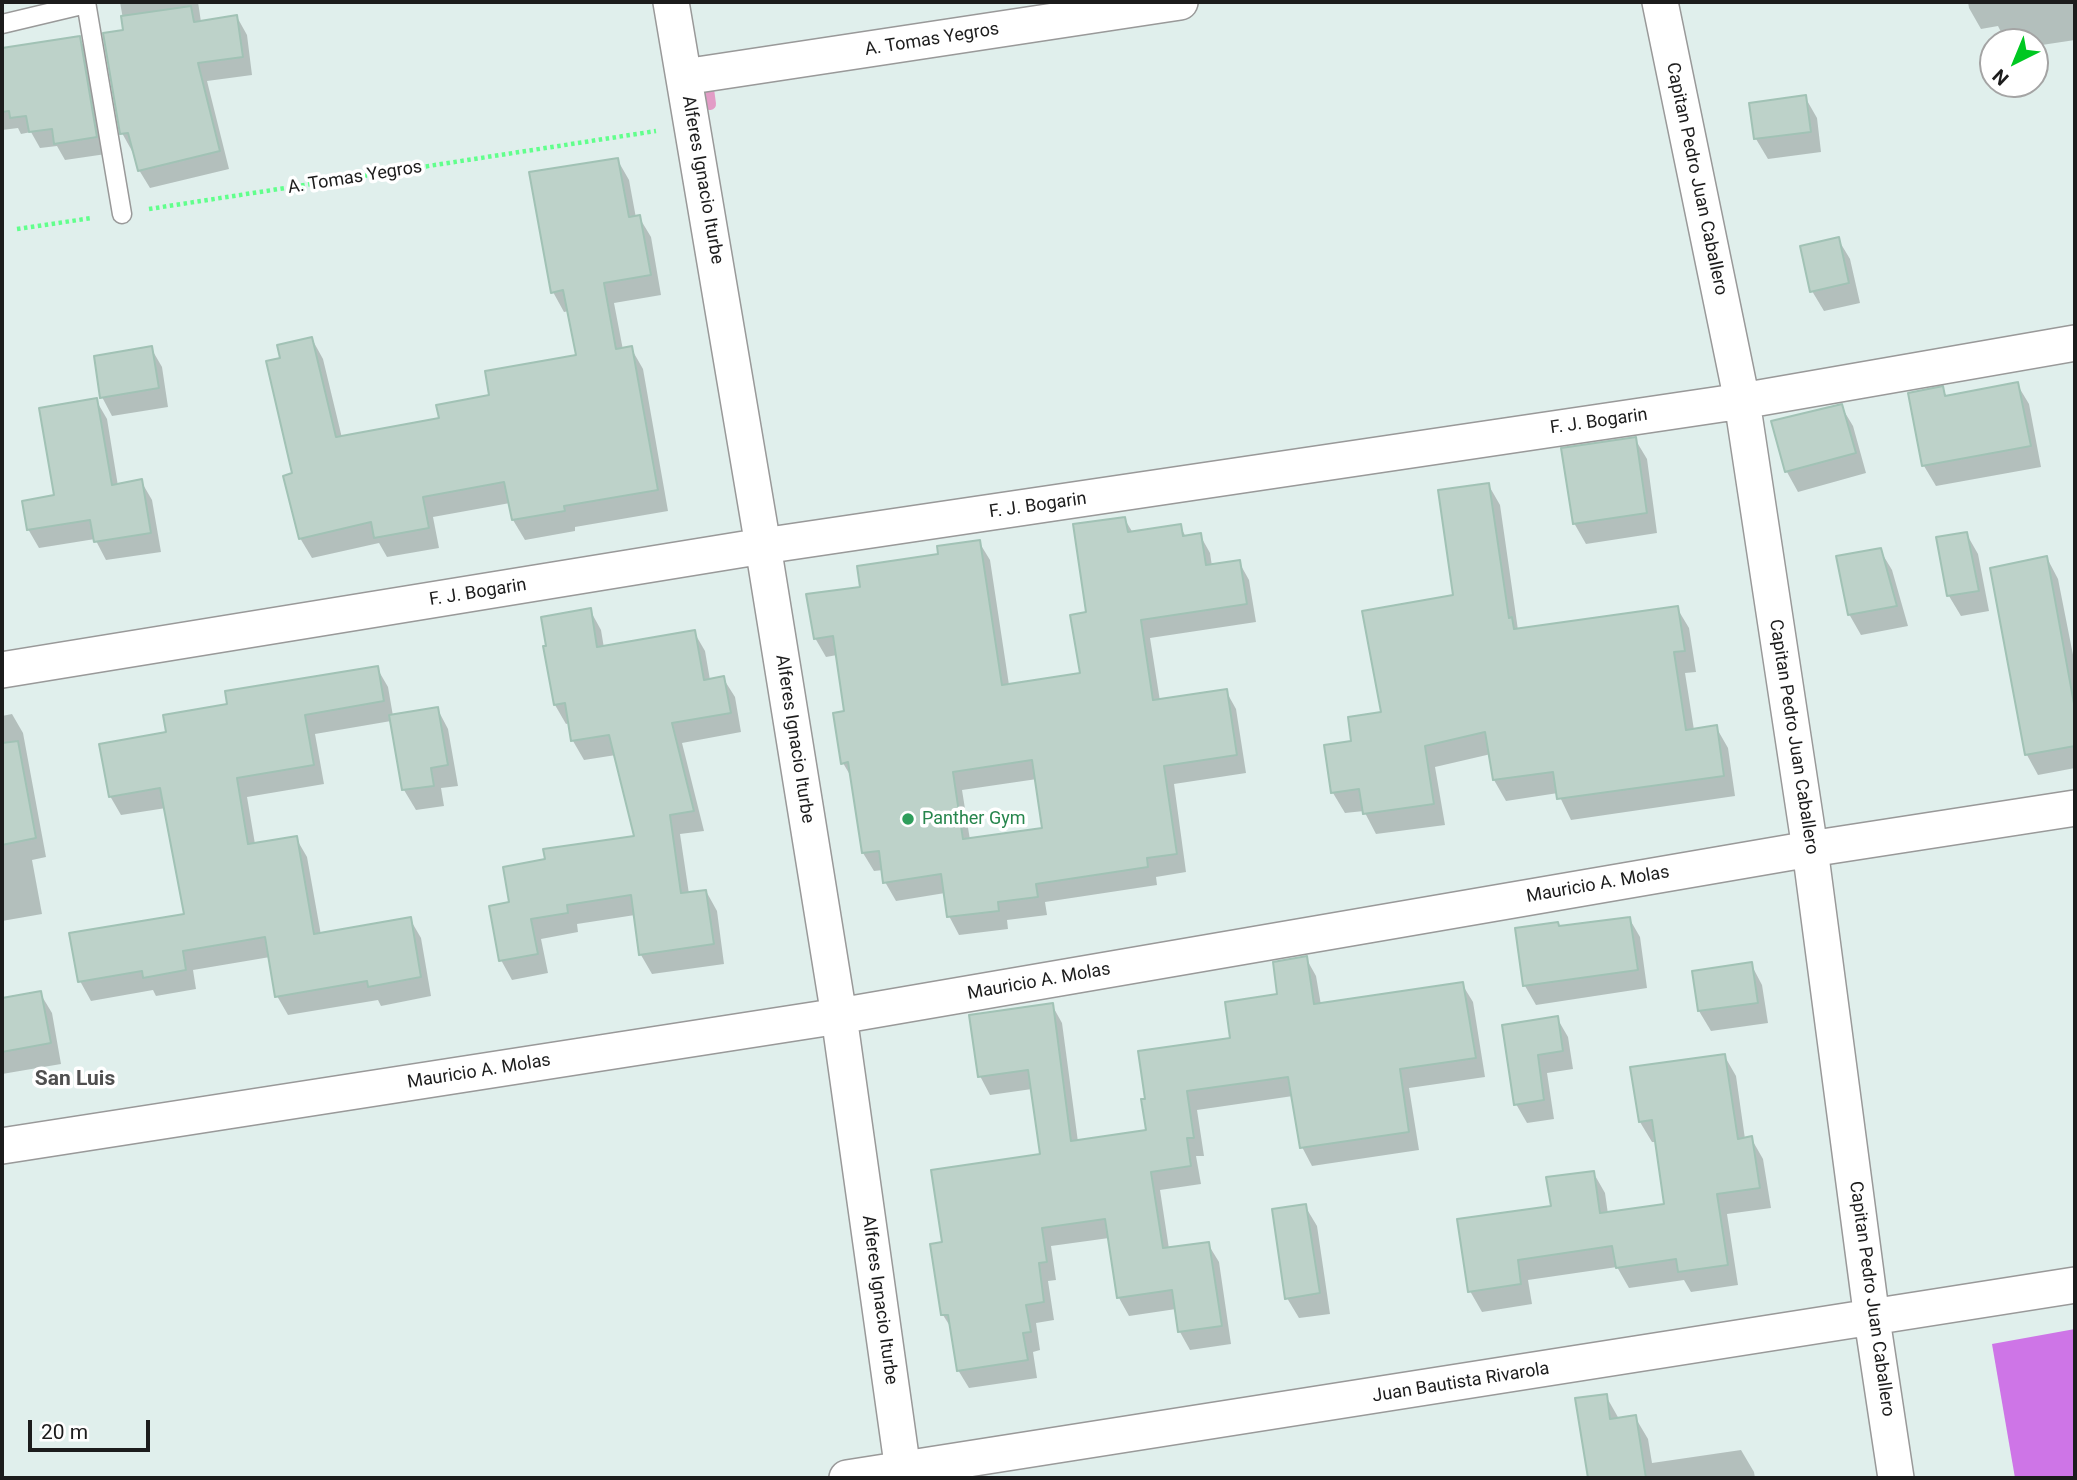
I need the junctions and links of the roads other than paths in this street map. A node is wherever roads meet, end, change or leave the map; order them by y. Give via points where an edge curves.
1 (671, 2) edge
2 (1180, 2) edge
3 (1660, 2) edge
4 (86, 3) edge
5 (2, 24) edge
6 (684, 77) junction
7 (122, 214) road end
8 (2075, 343) edge
9 (1742, 401) junction
10 (763, 546) junction
11 (2, 670) edge
12 (2075, 808) edge
13 (1811, 849) junction
14 (839, 1016) junction
15 (2, 1146) edge
16 (2075, 1285) edge
17 (1872, 1319) junction
18 (904, 1474) edge
19 (847, 1478) edge
20 (1896, 1478) edge

1 - 6 street, Alferes Ignacio Iturbe
2 - 6 street, A. Tomas Yegros
3 - 9 street, Capitan Pedro Juan Caballero
4 - 5 lane
4 - 7 lane
6 - 10 street, Alferes Ignacio Iturbe
8 - 9 street, F. J. Bogarin
9 - 10 street, F. J. Bogarin
9 - 13 street, Capitan Pedro Juan Caballero
10 - 11 street, F. J. Bogarin
10 - 14 street, Alferes Ignacio Iturbe
12 - 13 street, Mauricio A. Molas
13 - 14 street, Mauricio A. Molas
13 - 17 street, Capitan Pedro Juan Caballero
14 - 15 street, Mauricio A. Molas
14 - 18 street, Alferes Ignacio Iturbe
16 - 17 street, Juan Bautista Rivarola
17 - 18 street, Juan Bautista Rivarola
17 - 20 street, Capitan Pedro Juan Caballero
18 - 19 street, Juan Bautista Rivarola

